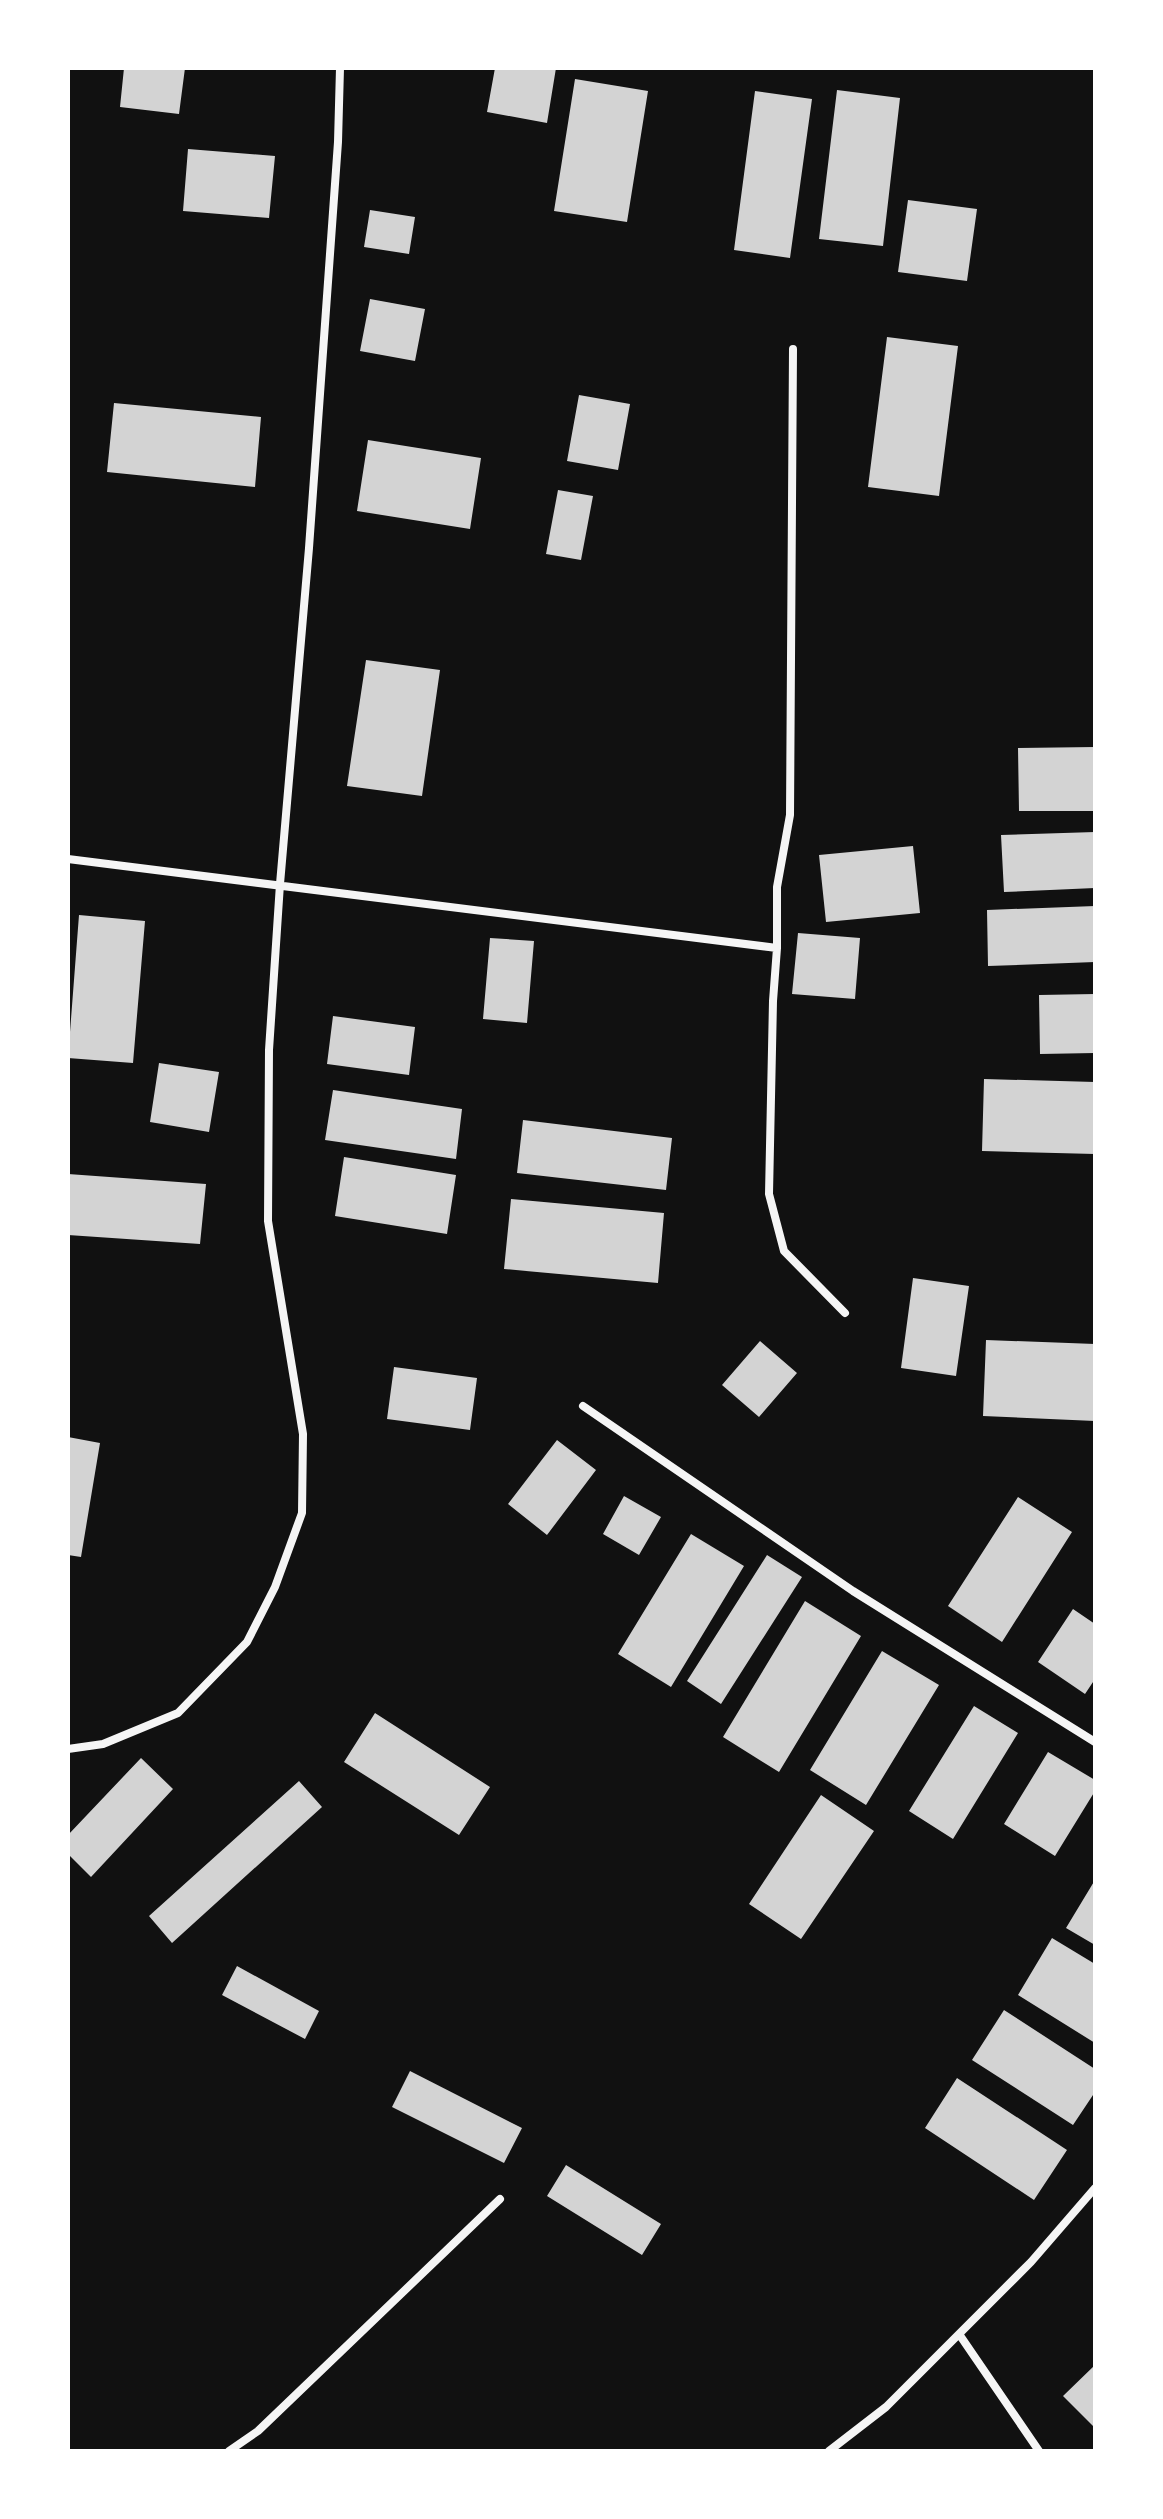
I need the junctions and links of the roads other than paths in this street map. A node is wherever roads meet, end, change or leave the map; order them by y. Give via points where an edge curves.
1 (340, 68) edge
2 (793, 349) dead end
3 (68, 859) edge
4 (280, 884) junction
5 (777, 948) junction
6 (845, 1313) dead end
7 (583, 1406) dead end
8 (1095, 1742) edge
9 (68, 1749) edge
10 (1095, 2188) edge
11 (500, 2199) dead end
12 (959, 2334) junction
13 (229, 2451) edge
14 (829, 2451) edge
15 (1039, 2451) edge

1 - 4 street via 310,532
2 - 5 street via 790,815 777,887
3 - 4 street
4 - 5 street
4 - 9 street via 269,1050 268,1221 303,1434 302,1513 275,1587 247,1642 178,1713 103,1744
5 - 6 street via 769,1194 784,1251
7 - 8 street via 853,1591
10 - 12 street
11 - 13 street via 258,2431
12 - 14 street via 886,2407
12 - 15 street

